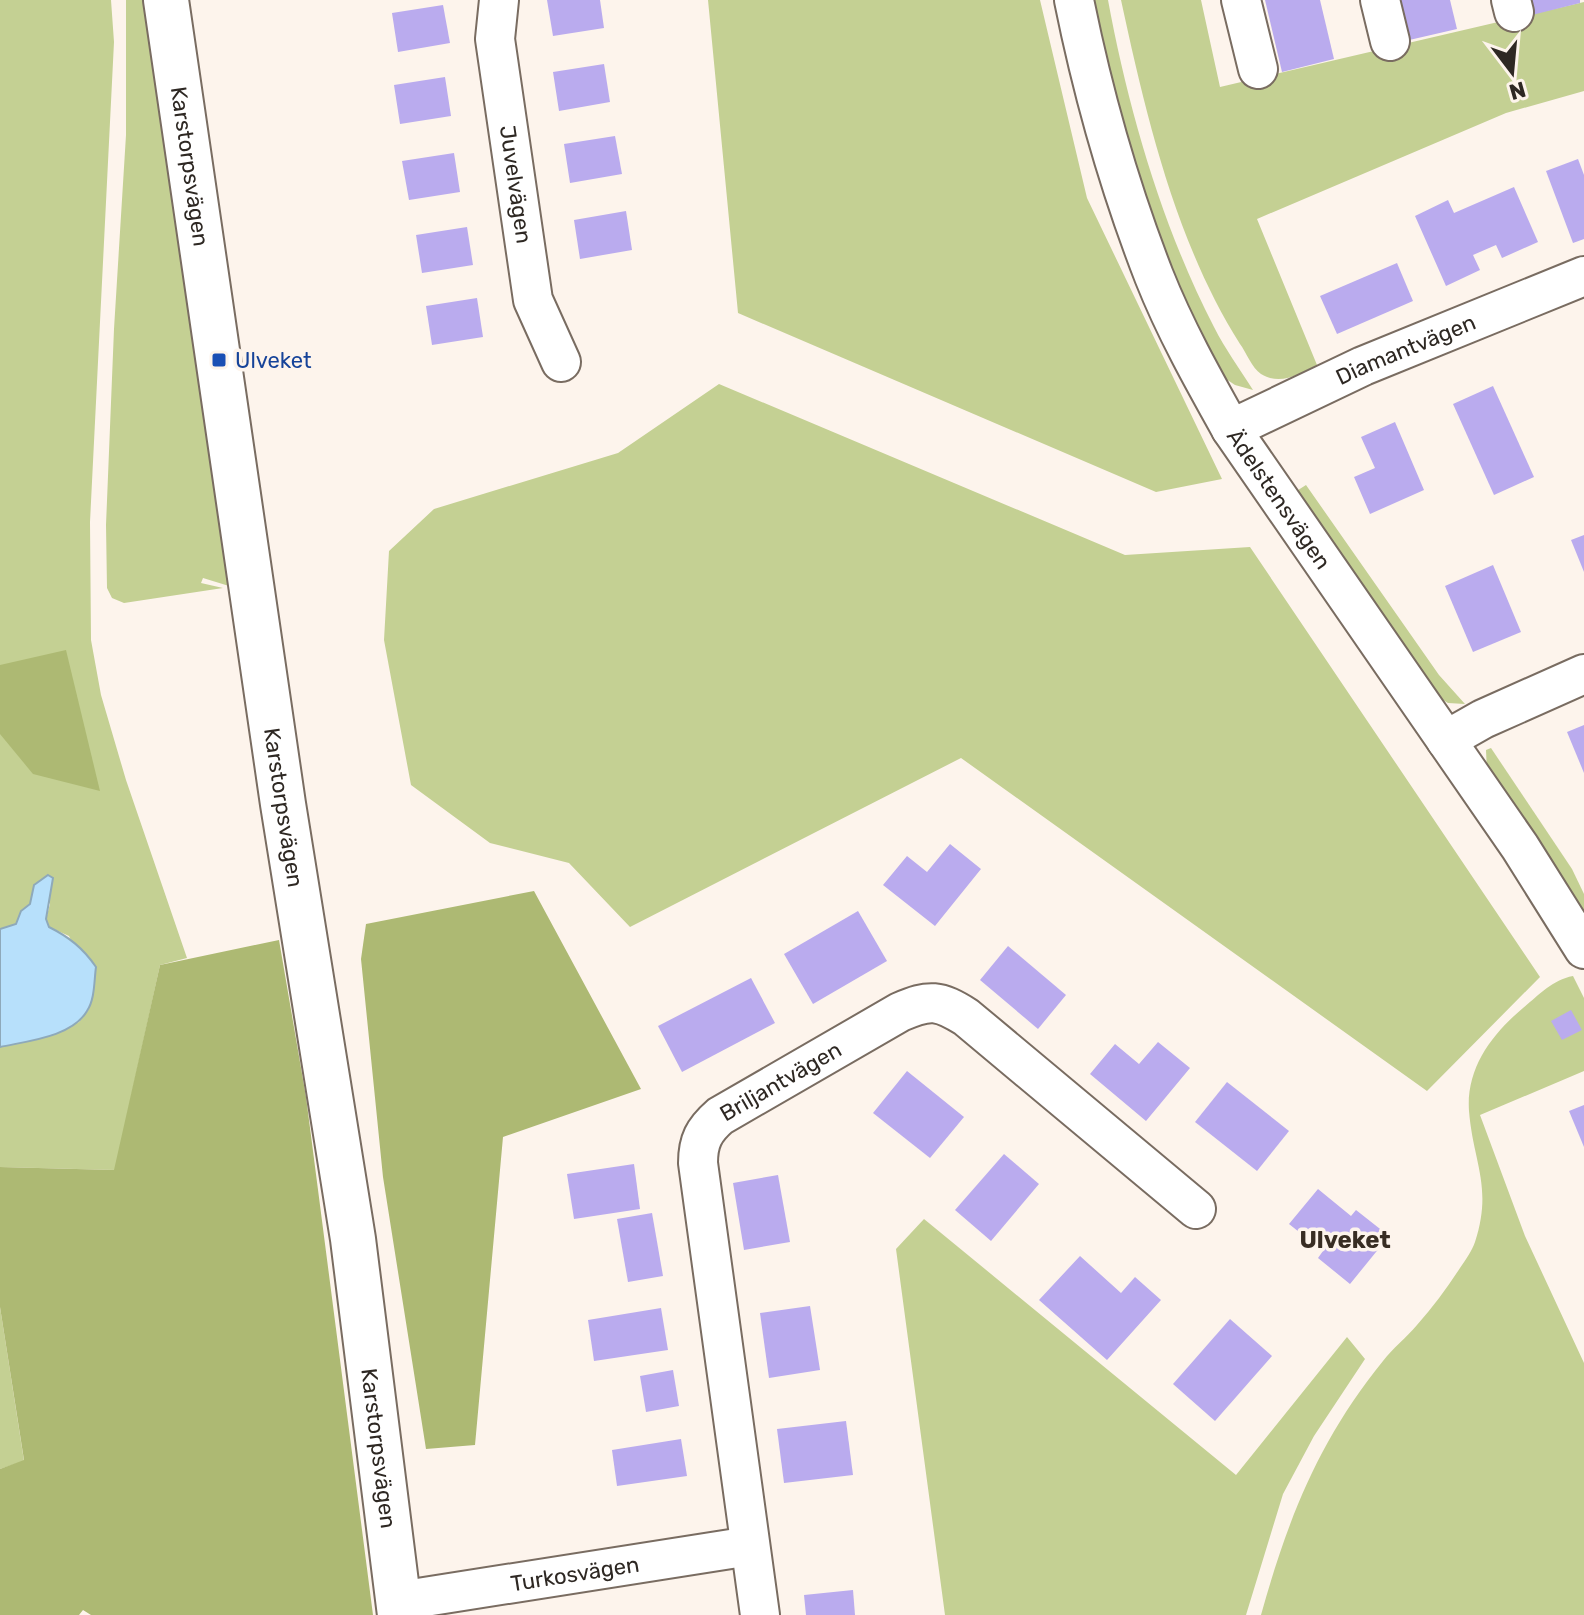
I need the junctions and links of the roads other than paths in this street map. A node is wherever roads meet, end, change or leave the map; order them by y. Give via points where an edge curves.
1 (166, 0) edge
2 (499, 0) edge
3 (1074, 0) edge
4 (1241, 0) edge
5 (1380, 0) edge
6 (1390, 41) dead end
7 (1258, 69) dead end
8 (1584, 276) edge
9 (561, 362) dead end
10 (1231, 429) junction
11 (1584, 674) edge
12 (1446, 740) junction
13 (1584, 949) edge
14 (1196, 1209) dead end
15 (750, 1546) junction
16 (399, 1608) edge
17 (760, 1615) edge

1 - 16 main road, Karstorpsvägen via 353,1239
2 - 9 street, Juvelvägen via 495,39 533,300
3 - 10 street, Ädelstensvägen via 1119,180 1155,278
4 - 7 street
5 - 6 street
8 - 10 street, Diamantvägen via 1363,366
10 - 12 street, Ädelstensvägen
11 - 12 street
12 - 13 street, Ädelstensvägen
14 - 15 street, Briljantvägen via 943,1003 921,1003 900,1012 720,1116 701,1138 698,1163
15 - 16 street, Turkosvägen
15 - 17 street

